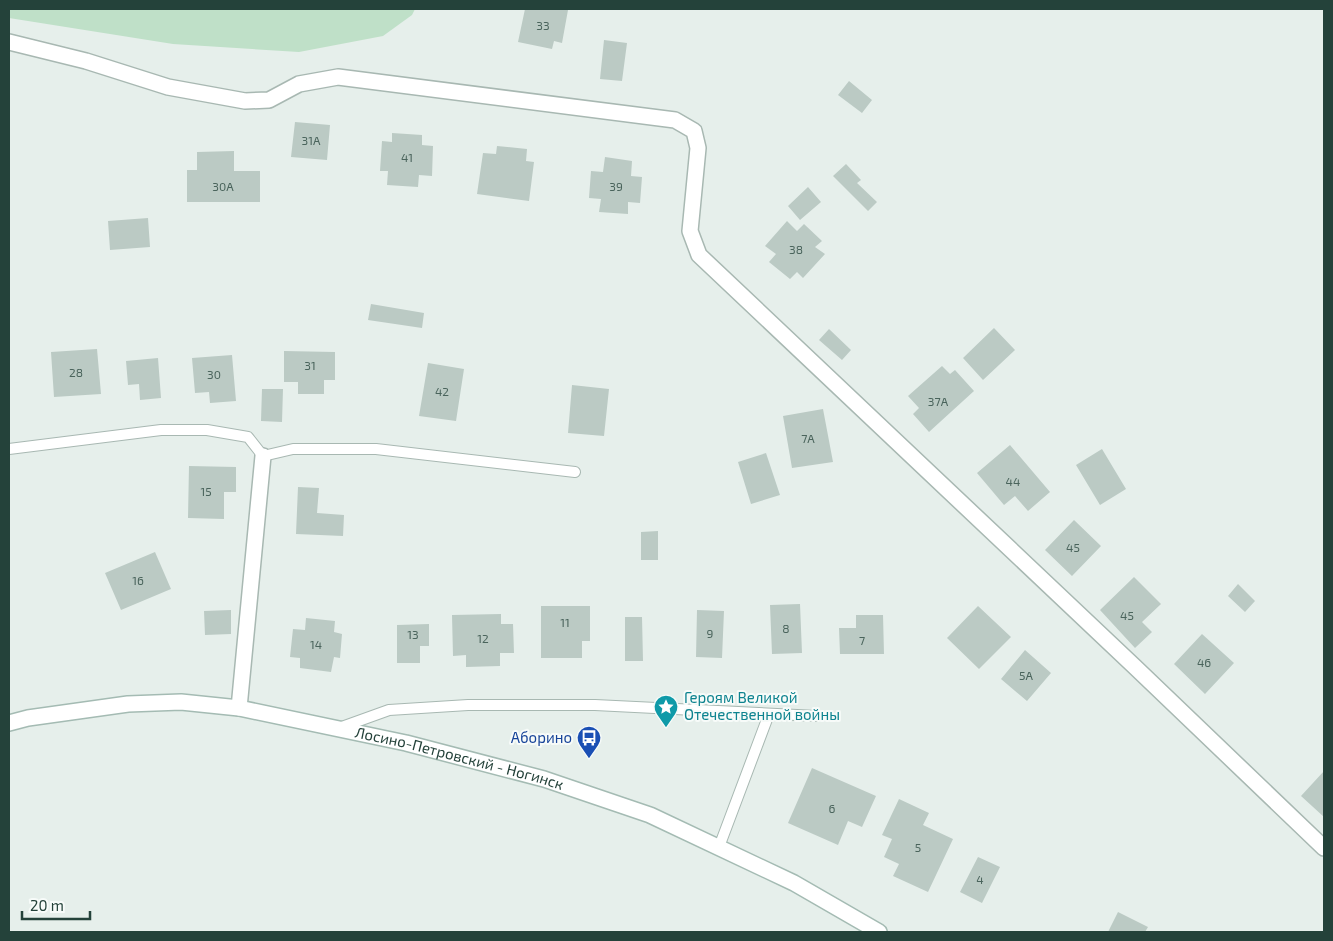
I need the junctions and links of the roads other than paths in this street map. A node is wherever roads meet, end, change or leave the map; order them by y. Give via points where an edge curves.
1 (9, 42) edge
2 (9, 449) edge
3 (263, 456) junction
4 (575, 472) dead end
5 (240, 708) junction
6 (769, 714) junction
7 (817, 716) dead end
8 (9, 723) edge
9 (338, 729) junction
10 (719, 847) junction
11 (1324, 848) edge
12 (880, 932) edge

1 - 11 street via 86,61 168,87 245,101 269,100 299,84 338,77 675,120 694,131 698,148 690,231 699,255
2 - 3 lane via 161,430 207,430 248,437
3 - 4 lane via 294,449 376,449
3 - 5 street
5 - 8 street, Лосино-Петровский - Ногинск via 181,702 128,704
5 - 9 street, Лосино-Петровский - Ногинск
6 - 7 lane
6 - 9 lane via 595,705 468,705 389,710
6 - 10 lane
9 - 10 street, Лосино-Петровский - Ногинск via 544,779 650,815
10 - 12 street, Лосино-Петровский - Ногинск via 794,883

